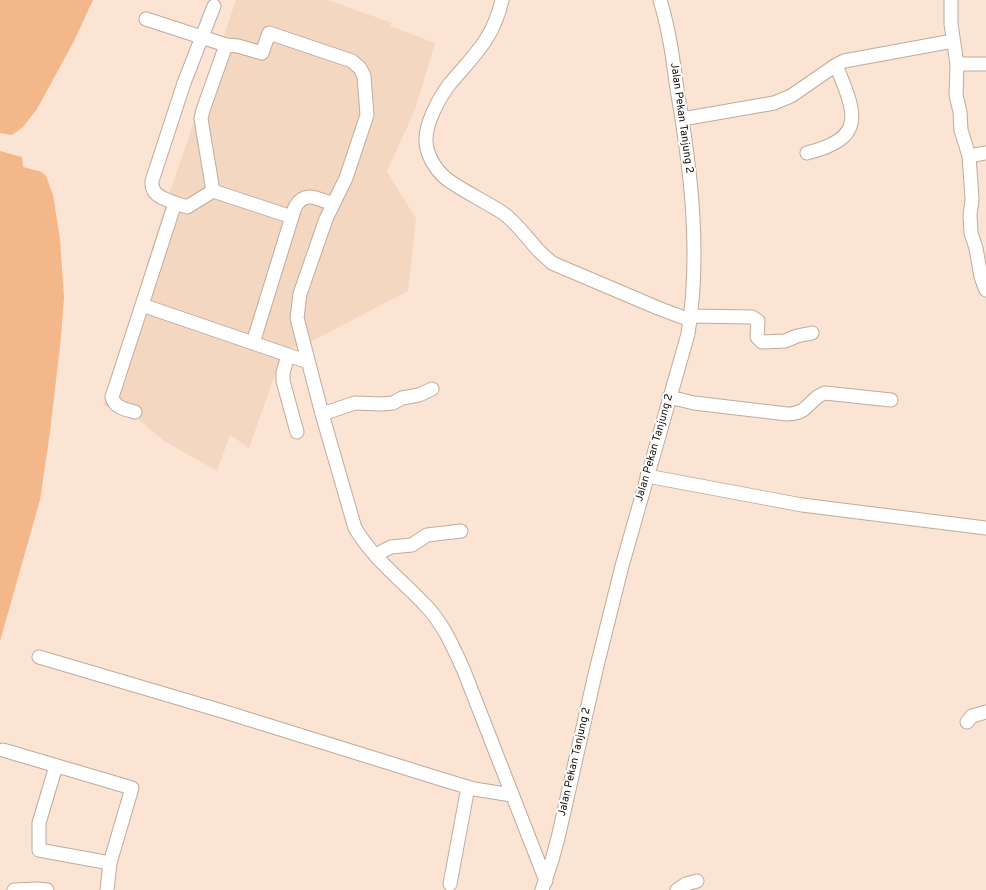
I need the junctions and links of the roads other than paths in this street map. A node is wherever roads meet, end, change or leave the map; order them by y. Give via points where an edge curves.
1 (502, 0) edge
2 (660, 0) edge
3 (951, 0) edge
4 (214, 6) dead end
5 (146, 19) dead end
6 (203, 38) junction
7 (953, 41) junction
8 (226, 45) junction
9 (957, 64) junction
10 (986, 64) edge
11 (836, 65) junction
12 (682, 119) junction
13 (806, 153) dead end
14 (986, 153) edge
15 (968, 156) junction
16 (213, 191) junction
17 (175, 203) junction
18 (333, 204) junction
19 (292, 217) junction
20 (986, 290) edge
21 (142, 305) junction
22 (691, 318) junction
23 (812, 333) dead end
24 (253, 343) junction
25 (288, 355) junction
26 (308, 362) junction
27 (432, 389) dead end
28 (669, 397) junction
29 (891, 400) dead end
30 (135, 412) dead end
31 (322, 414) junction
32 (297, 432) dead end
33 (647, 476) junction
34 (986, 528) edge
35 (461, 531) dead end
36 (376, 556) junction
37 (39, 657) dead end
38 (986, 712) edge
39 (967, 722) dead end
40 (3, 750) dead end
41 (56, 766) junction
42 (468, 787) junction
43 (512, 795) junction
44 (110, 863) junction
45 (697, 881) dead end
46 (450, 884) dead end
47 (544, 885) edge
48 (14, 890) edge
49 (47, 890) edge
50 (107, 890) edge
51 (677, 890) edge

1 - 22 street via 500,12 491,32 438,100 426,141 429,155 438,170 450,181 504,214 552,263 644,302
2 - 12 street, Jalan Pekan Tanjung 2 via 666,20
3 - 7 street
4 - 6 street
5 - 6 street
6 - 8 street
6 - 17 street via 184,83 152,181 154,193
7 - 9 street
7 - 11 street via 852,59
8 - 16 street via 202,119
8 - 18 street via 262,54 269,32 352,60 363,72 367,115 346,178
9 - 10 street
9 - 15 street via 956,95
11 - 12 street via 791,96 774,103
11 - 13 street via 853,115 851,127 836,143
12 - 22 street, Jalan Pekan Tanjung 2 via 695,244
14 - 15 street
15 - 20 street via 972,200 971,232
16 - 17 street via 187,207
16 - 19 street
17 - 21 street
18 - 19 street via 307,197 298,202
18 - 26 street via 298,305 297,318
19 - 24 street
21 - 24 street
21 - 30 street via 112,397 117,406
22 - 23 street via 752,317 758,321 757,337 762,342 785,341
22 - 28 street, Jalan Pekan Tanjung 2
24 - 25 street
25 - 26 street
25 - 32 street via 283,381
26 - 31 street
27 - 31 street via 393,403 354,403
28 - 29 street via 694,403 787,414 803,410 819,395 825,393
28 - 33 street, Jalan Pekan Tanjung 2
31 - 36 street via 355,528
33 - 34 street via 802,505
33 - 47 street, Jalan Pekan Tanjung 2 via 622,566 558,838
35 - 36 street via 427,535 412,545 391,547
36 - 43 street via 428,607 443,629 464,671
37 - 42 street
38 - 39 street via 972,716
40 - 41 street
41 - 44 street via 132,788
41 - 44 street via 39,823 39,850
42 - 43 street
42 - 46 street
43 - 47 street
44 - 50 street
45 - 51 street
48 - 49 street

